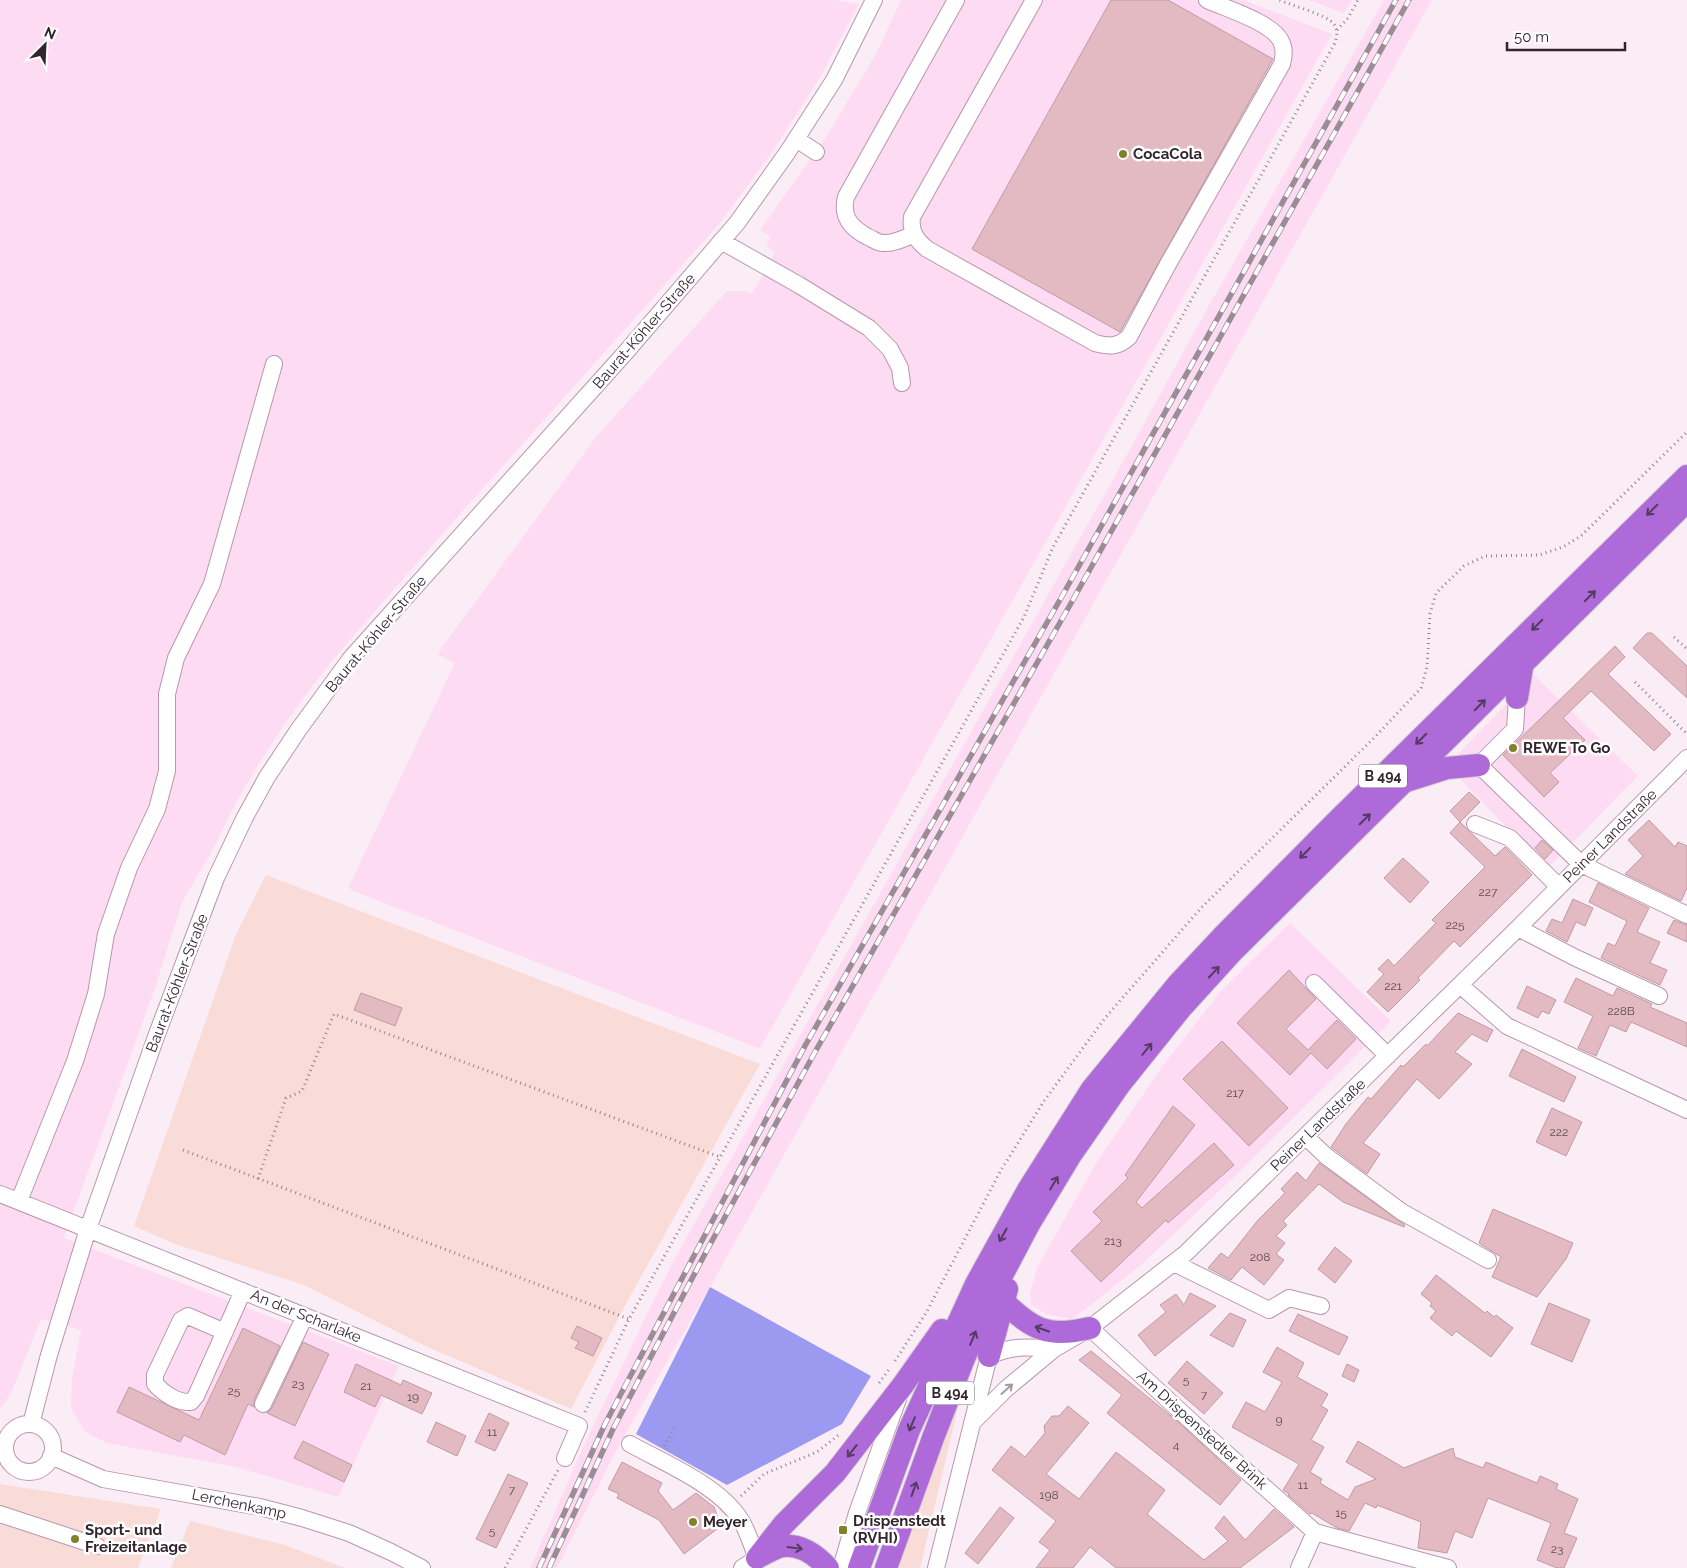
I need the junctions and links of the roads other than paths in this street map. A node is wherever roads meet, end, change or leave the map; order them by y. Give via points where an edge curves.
1 (874, 0) edge
2 (956, 0) edge
3 (1034, 0) edge
4 (1207, 0) edge
5 (796, 139) junction
6 (816, 152) dead end
7 (914, 234) junction
8 (721, 241) junction
9 (274, 364) dead end
10 (902, 384) dead end
11 (1687, 476) edge
12 (1687, 501) edge
13 (1523, 662) junction
14 (1517, 698) joint
15 (1687, 758) edge
16 (1479, 765) junction
17 (1681, 774) edge
18 (1402, 782) junction
19 (1475, 824) dead end
20 (1581, 864) junction
21 (1558, 887) junction
22 (1687, 915) edge
23 (1518, 928) junction
24 (1314, 983) dead end
25 (1460, 985) junction
26 (1659, 996) dead end
27 (1388, 1056) junction
28 (1687, 1110) edge
29 (1306, 1137) junction
30 (0, 1194) edge
31 (19, 1201) junction
32 (1029, 1224) junction
33 (88, 1229) junction
34 (1488, 1260) dead end
35 (1174, 1263) junction
36 (976, 1284) junction
37 (243, 1291) junction
38 (1003, 1301) junction
39 (1321, 1306) dead end
40 (305, 1316) junction
41 (1090, 1328) junction
42 (225, 1332) junction
43 (1054, 1349) junction
44 (989, 1356) junction
45 (903, 1385) junction
46 (263, 1404) dead end
47 (972, 1423) junction
48 (31, 1424) junction
49 (630, 1444) dead end
50 (2, 1450) edge
51 (51, 1456) junction
52 (565, 1458) road end
53 (0, 1514) edge
54 (1315, 1532) junction
55 (97, 1546) dead end
56 (750, 1563) edge
57 (1427, 1566) edge
58 (422, 1568) edge
59 (828, 1568) edge
60 (841, 1568) edge
61 (859, 1568) edge
62 (886, 1568) edge
63 (936, 1568) edge
64 (1299, 1568) edge
65 (1448, 1568) edge

1 - 5 street, Baurat-Köhler-Straße via 834,80
2 - 7 street via 846,197 844,206 849,223 856,231 876,241 892,242
3 - 7 street via 912,217
4 - 7 street via 1268,28 1281,40 1284,56 1123,343 1106,346 1095,343 927,249
5 - 6 street
5 - 8 street, Baurat-Köhler-Straße
8 - 10 street via 869,328 890,349 900,368
8 - 33 street, Baurat-Köhler-Straße via 626,352 351,658 268,777 216,878
9 - 31 street via 212,584 176,658 167,694 167,771 157,809 130,868 106,934 96,994 75,1061
11 -> 36 highway, B 494 via 1334,824 1178,984 1092,1089 1028,1190
13 -> 12 highway, B 494
13 - 14 highway
18 -> 13 highway, B 494
14 - 16 street via 1514,729
15 - 17 street, Peiner Landstraße
16 - 18 highway via 1448,768
16 - 20 street
17 - 20 street, Peiner Landstraße
32 -> 18 highway, B 494 via 1070,1156 1120,1084 1181,1008 1231,953
19 - 21 street via 1510,838
20 - 21 street, Peiner Landstraße
20 - 22 street
21 - 23 street, Peiner Landstraße
23 - 25 street, Peiner Landstraße
23 - 26 street
24 - 27 street
25 - 27 street, Peiner Landstraße
25 - 28 street via 1507,1026
27 - 29 street, Peiner Landstraße
29 - 34 street via 1326,1156 1402,1212
29 - 35 street, Peiner Landstraße
30 - 31 street, An der Scharlake
31 - 33 street, An der Scharlake
32 - 38 highway
62 -> 32 highway, B 494 via 963,1361 990,1298
33 - 37 street, An der Scharlake
33 - 48 street, Baurat-Köhler-Straße
35 - 39 street via 1269,1310 1289,1298
35 - 41 street, Peiner Landstraße
36 - 45 highway
36 -> 61 highway, B 494 via 909,1430
37 - 40 street, An der Scharlake
37 - 42 street
41 -> 38 highway via 1054,1333 1026,1321
38 - 44 highway
40 - 46 street
40 - 52 street, An der Scharlake via 579,1426
41 - 43 street, Peiner Landstraße
41 - 54 street, Am Drispenstedter Brink
42 - 42 street via 191,1402 163,1392 155,1384 155,1374 182,1320 188,1316
43 - 44 street via 1022,1346
47 -> 43 street, Peiner Landstraße
44 - 47 street
45 -> 56 highway via 835,1472
45 - 60 street
47 - 63 street
48 - 50 street via 15,1428
48 - 51 street via 39,1426 50,1437 53,1445
49 - 56 street via 692,1478 728,1505 742,1522
50 - 51 street via 10,1463 23,1471 44,1467
51 - 58 street, Lerchenkamp via 103,1479 260,1507 302,1518 349,1533
53 - 55 street
54 - 57 street, Am Drispenstedter Brink
54 - 64 street
56 -> 59 highway via 783,1546 804,1549
57 - 65 street, Am Drispenstedter Brink

